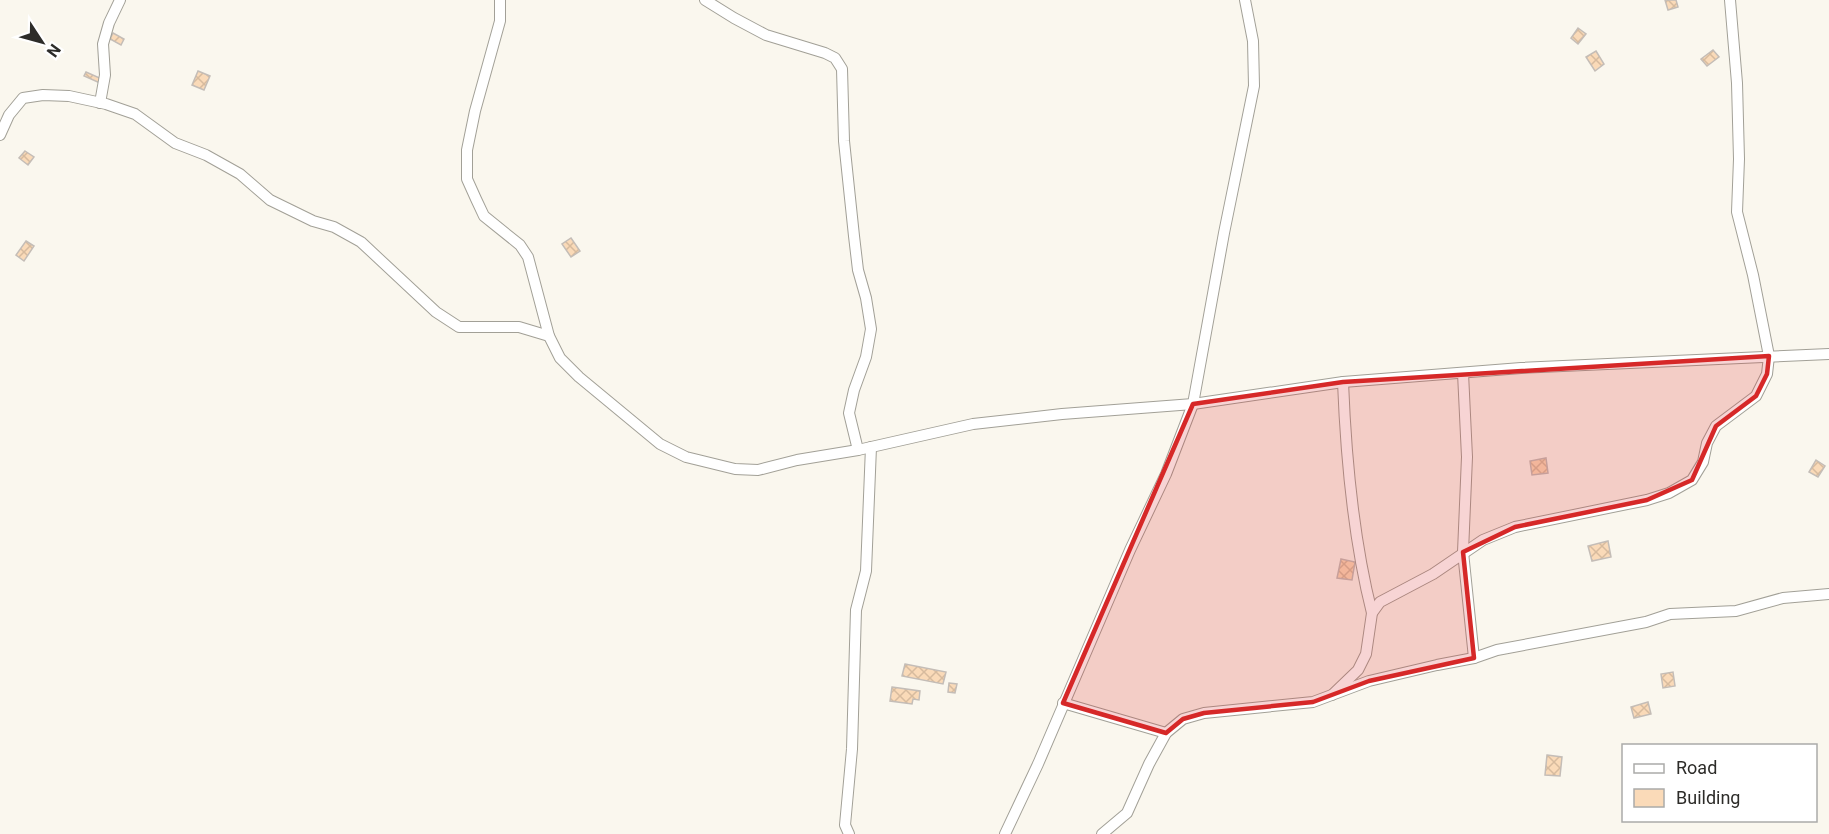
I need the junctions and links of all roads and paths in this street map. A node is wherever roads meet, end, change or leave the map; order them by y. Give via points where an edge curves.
1 (108, 0) edge
2 (120, 0) edge
3 (500, 0) edge
4 (705, 0) edge
5 (1245, 0) edge
6 (1730, 0) edge
7 (113, 13) junction
8 (100, 103) junction
9 (0, 135) edge
10 (549, 336) junction
11 (1829, 354) edge
12 (1769, 356) junction
13 (1463, 373) junction
14 (1343, 382) junction
15 (1193, 404) junction
16 (871, 447) junction
17 (858, 450) junction
18 (1463, 552) junction
19 (1829, 594) edge
20 (1372, 613) junction
21 (1474, 658) junction
22 (1332, 695) junction
23 (1064, 703) junction
24 (1166, 734) junction
25 (849, 834) edge
26 (1005, 834) edge
27 (1102, 834) edge

1 - 7 street
2 - 7 street
3 - 10 street via 500,21 467,150 467,178 484,216 520,245 528,257
4 - 17 street via 766,35 835,58 842,69 844,141 854,236 871,329 849,413
5 - 15 street via 1253,41 1254,86
6 - 12 street via 1737,83 1737,212
7 - 8 street via 103,44 105,75
8 - 9 street via 69,96 23,98
8 - 10 street via 135,114 175,143 240,174 270,200 362,242 436,312 459,327 519,327
10 - 17 street via 560,358 579,377 660,444 686,457 735,469 758,470
11 - 12 street
12 - 13 street
12 - 18 street via 1767,374 1756,396 1716,426 1692,480 1669,494 1647,500 1515,527
13 - 14 street
13 - 18 street via 1467,457
14 - 15 street
14 - 20 street via 1355,526
15 - 16 street via 973,424
15 - 23 street
16 - 17 street
16 - 25 street via 866,571 856,610 852,749 845,825
18 - 20 street via 1433,574 1380,602
18 - 21 street
19 - 21 street via 1783,598 1736,611 1670,614
20 - 22 street via 1366,654 1358,670
21 - 22 street via 1369,681
22 - 24 street via 1312,702 1204,713 1183,719
23 - 24 street
23 - 26 street
24 - 27 street via 1127,813

